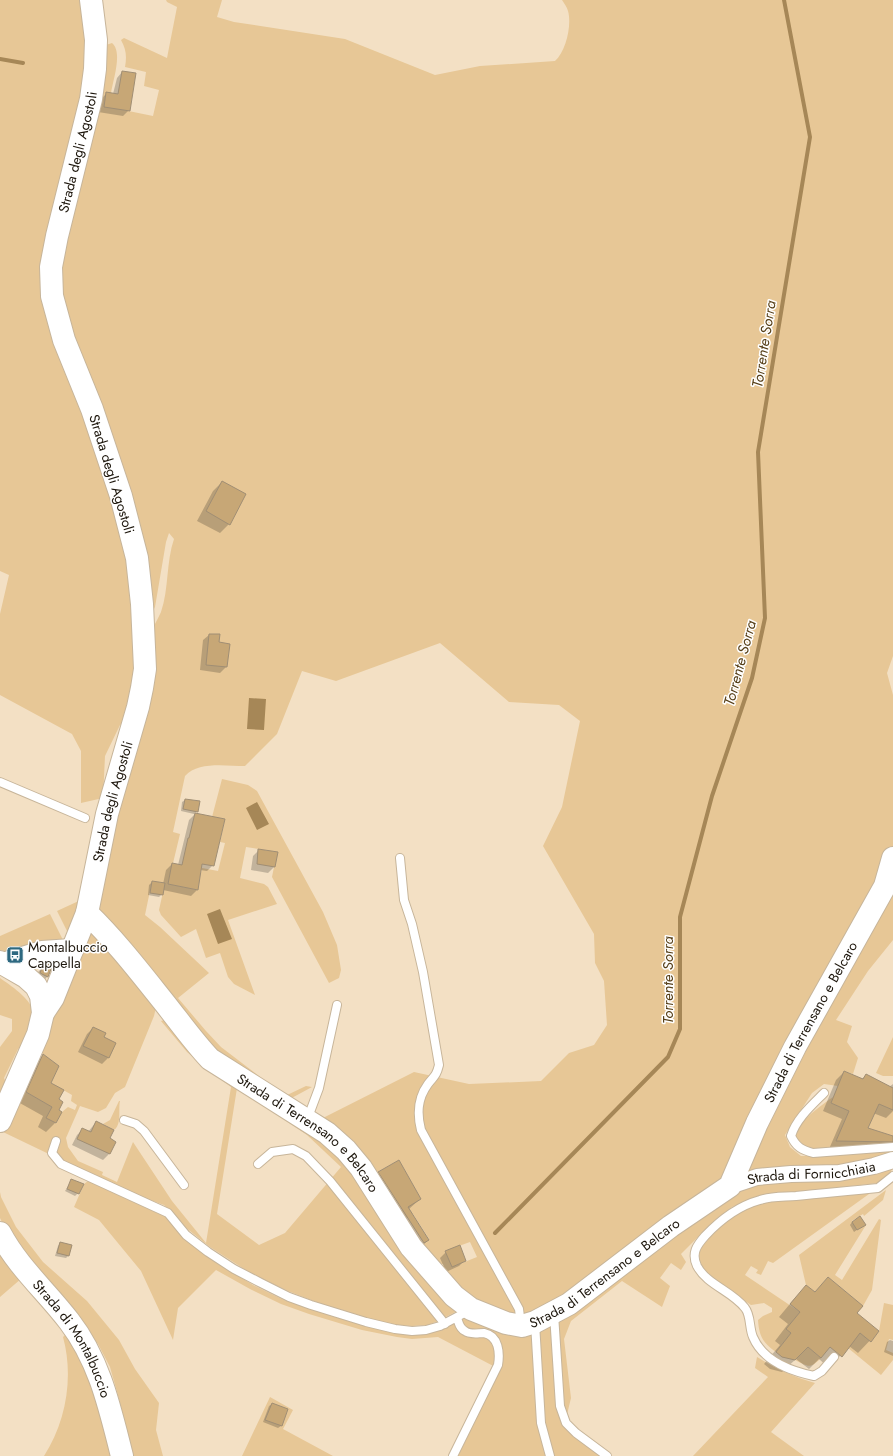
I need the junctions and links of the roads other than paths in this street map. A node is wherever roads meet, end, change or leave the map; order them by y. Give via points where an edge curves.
1 (91, 0) edge
2 (0, 782) edge
3 (85, 818) dead end
4 (400, 858) dead end
5 (893, 858) edge
6 (87, 913) junction
7 (72, 950) junction
8 (2, 963) edge
9 (337, 1005) dead end
10 (43, 1013) junction
11 (824, 1093) dead end
12 (124, 1120) dead end
13 (307, 1120) junction
14 (0, 1121) edge
15 (56, 1141) dead end
16 (893, 1147) edge
17 (893, 1160) edge
18 (258, 1164) dead end
19 (893, 1176) edge
20 (184, 1185) dead end
21 (730, 1186) junction
22 (0, 1233) edge
23 (464, 1313) junction
24 (554, 1313) junction
25 (446, 1324) junction
26 (528, 1324) junction
27 (834, 1357) dead end
28 (122, 1456) edge
29 (453, 1456) edge
30 (550, 1456) edge
31 (607, 1456) edge

1 - 6 street, Strada degli Agostoli via 96,40 91,99 57,236 51,267 52,296 64,340 92,409 137,558 145,660 140,698 107,814
2 - 3 lane
4 - 26 lane via 404,900 423,972 439,1065 436,1075 427,1085 420,1100 418,1117 421,1130
5 - 21 street, Strada di Terrensano e Belcaro via 885,886 795,1047 757,1123
6 - 7 street, Strada degli Agostoli
6 - 13 street, Strada di Terrensano e Belcaro via 115,942 210,1059
7 - 8 street via 42,952
7 - 10 street, Strada degli Agostoli via 53,998
8 - 10 street via 36,986 41,996
9 - 13 lane via 319,1088
10 - 14 street via 38,1034
11 - 16 lane via 792,1130 791,1136 795,1145 813,1153
12 - 20 lane via 136,1124 144,1131
13 - 23 street, Strada di Terrensano e Belcaro via 327,1133 361,1168 411,1247 454,1296
15 - 25 lane via 52,1153 61,1164 168,1213 186,1235 208,1252 234,1269 289,1297 395,1329 426,1330
17 - 21 street, Strada di Fornicchiaia via 838,1173 757,1177
18 - 25 lane via 272,1152 293,1149 306,1156 330,1181
19 - 27 lane via 878,1188 760,1199 734,1211 717,1223 697,1245 694,1255 697,1266 707,1278 742,1303 747,1311 753,1336 762,1352 798,1373 814,1376
21 - 24 street, Strada di Terrensano e Belcaro via 671,1226
22 - 28 street, Strada di Montalbuccio via 24,1270 82,1339 96,1366 108,1399
23 - 25 lane
23 - 26 street, Strada di Terrensano e Belcaro via 506,1323
23 - 29 lane via 459,1326 466,1332 492,1336 500,1354 498,1365
24 - 26 street, Strada di Terrensano e Belcaro
24 - 31 lane via 560,1406 566,1423
26 - 30 lane via 542,1423

